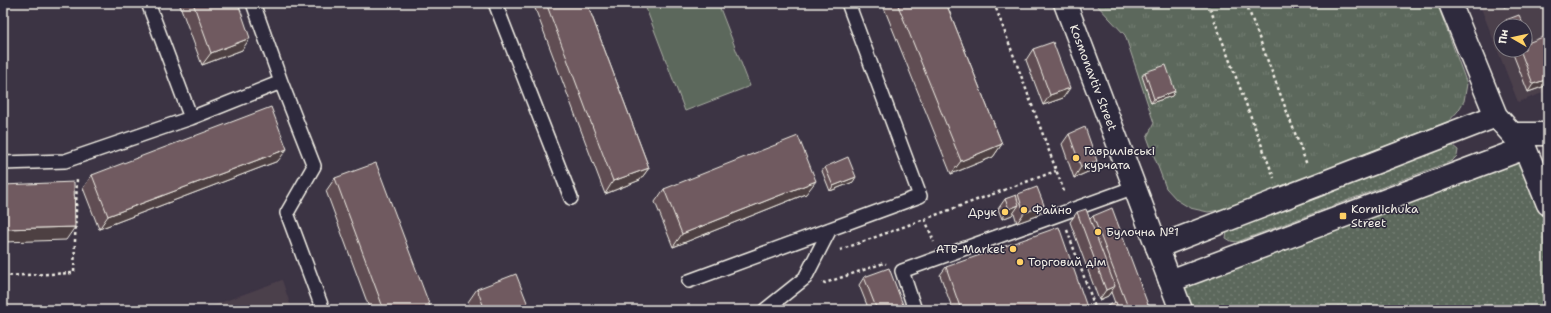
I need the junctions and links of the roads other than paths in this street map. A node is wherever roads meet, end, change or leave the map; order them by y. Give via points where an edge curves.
1 (148, 3) edge
2 (253, 3) edge
3 (495, 3) edge
4 (848, 3) edge
5 (1065, 3) edge
6 (1450, 3) edge
7 (281, 82) junction
8 (1496, 116) junction
9 (191, 118) junction
10 (1548, 134) edge
11 (1519, 141) junction
12 (3, 164) edge
13 (1135, 186) junction
14 (571, 198) dead end
15 (1548, 204) edge
16 (830, 229) junction
17 (1157, 247) junction
18 (689, 281) dead end
19 (1170, 281) junction
20 (323, 310) edge
21 (766, 310) edge
22 (915, 310) edge
23 (1181, 310) edge

1 - 9 lane
2 - 7 lane
3 - 14 lane
4 - 16 lane via 920,196
5 - 13 street, Kosmonavtiv Street
6 - 8 street
7 - 9 lane
7 - 20 lane via 314,166 287,213
8 - 11 street
8 - 17 street
9 - 12 lane via 65,161
10 - 11 street
11 - 15 street
11 - 19 street
13 - 17 street, Kosmonavtiv Street
13 - 22 lane via 902,271
16 - 18 lane
16 - 21 lane via 805,278
17 - 19 street, Kosmonavtiv Street
19 - 23 street, Kosmonavtiv Street

